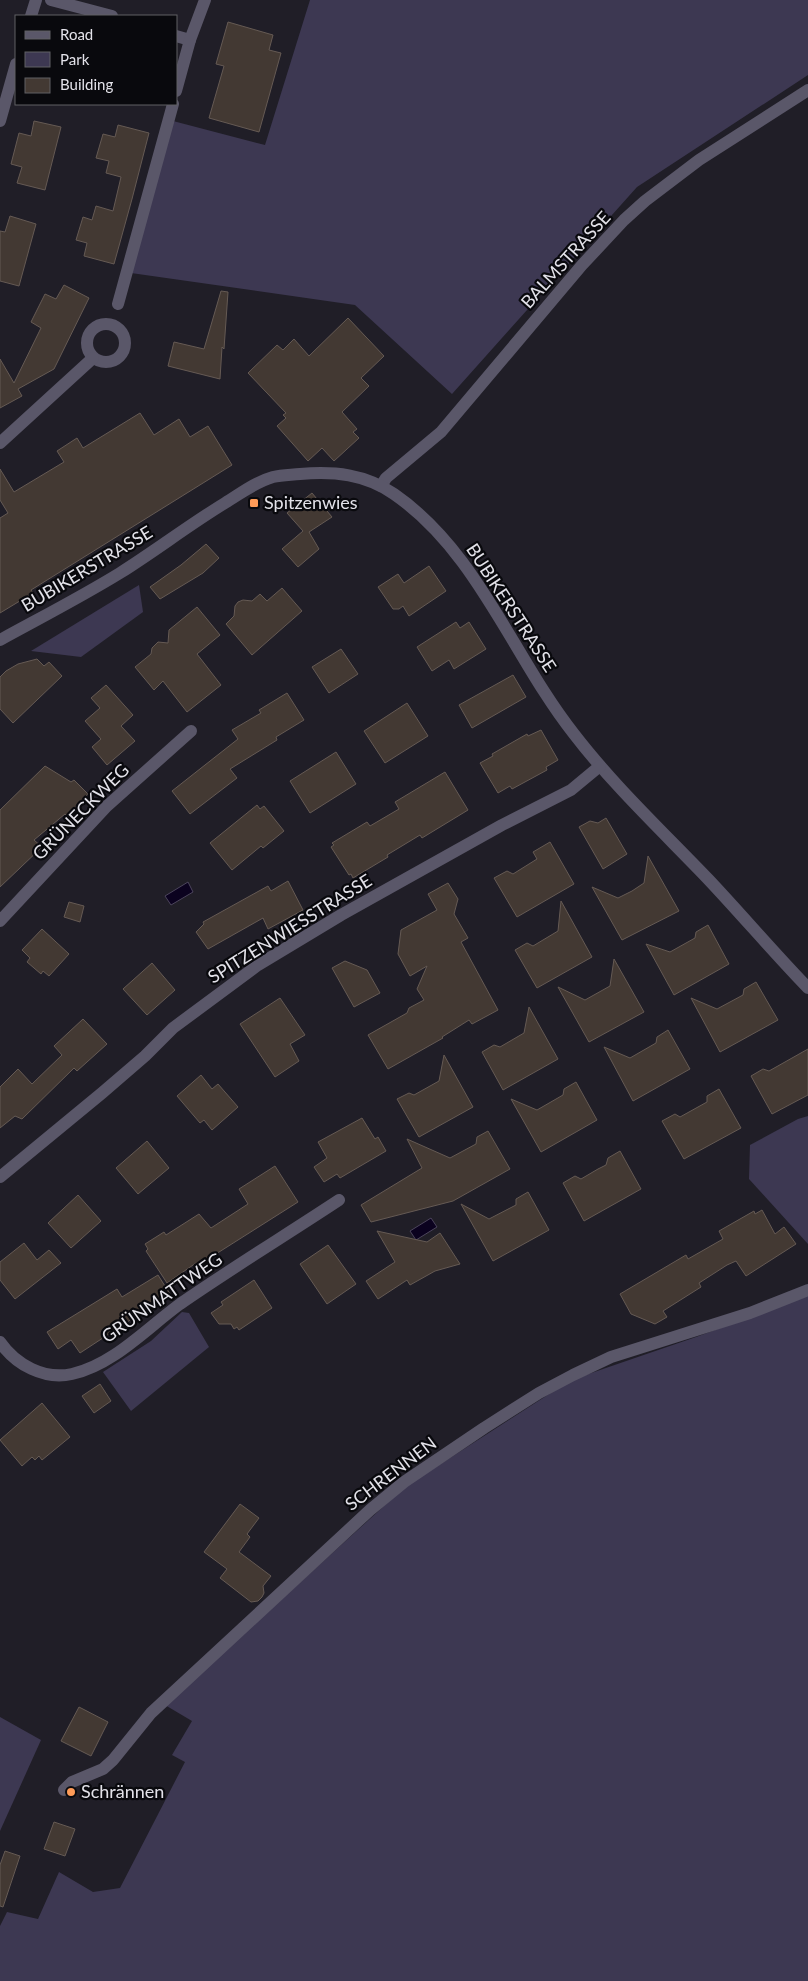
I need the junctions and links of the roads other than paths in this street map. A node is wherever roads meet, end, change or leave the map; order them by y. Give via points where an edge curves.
1 (36, 0) edge
2 (51, 0) edge
3 (205, 0) edge
4 (31, 15) edge
5 (108, 15) edge
6 (178, 37) edge
7 (190, 40) junction
8 (15, 68) edge
9 (178, 83) edge
10 (808, 90) edge
11 (173, 105) edge
12 (0, 121) edge
13 (118, 304) dead end
14 (93, 358) dead end
15 (0, 443) edge
16 (381, 486) junction
17 (0, 640) edge
18 (191, 731) dead end
19 (600, 766) junction
20 (0, 921) edge
21 (808, 988) edge
22 (2, 1171) edge
23 (339, 1200) dead end
24 (808, 1290) edge
25 (0, 1342) edge
26 (64, 1790) dead end

1 - 4 street
2 - 5 street
3 - 7 street
6 - 7 street
7 - 9 street
8 - 12 street
10 - 16 street, BALMSTRASSE via 699,160 624,220 441,432 386,478
11 - 13 street
14 - 15 street
16 - 17 street, BUBIKERSTRASSE via 347,474 320,472 267,479 119,573
16 - 19 street, BUBIKERSTRASSE via 435,530 459,558 547,697
18 - 20 street, GRÜNECKWEG via 107,806
19 - 21 street, BUBIKERSTRASSE
19 - 22 street, SPITZENWIESSTRASSE via 570,790 341,915 258,965 173,1028 102,1093
23 - 25 street, GRÜNMATTWEG via 179,1305 138,1339 95,1366 61,1375 35,1370 13,1358
24 - 26 street, SCHRENNEN via 750,1313 611,1357 539,1393 404,1482 151,1714 113,1760 72,1782

